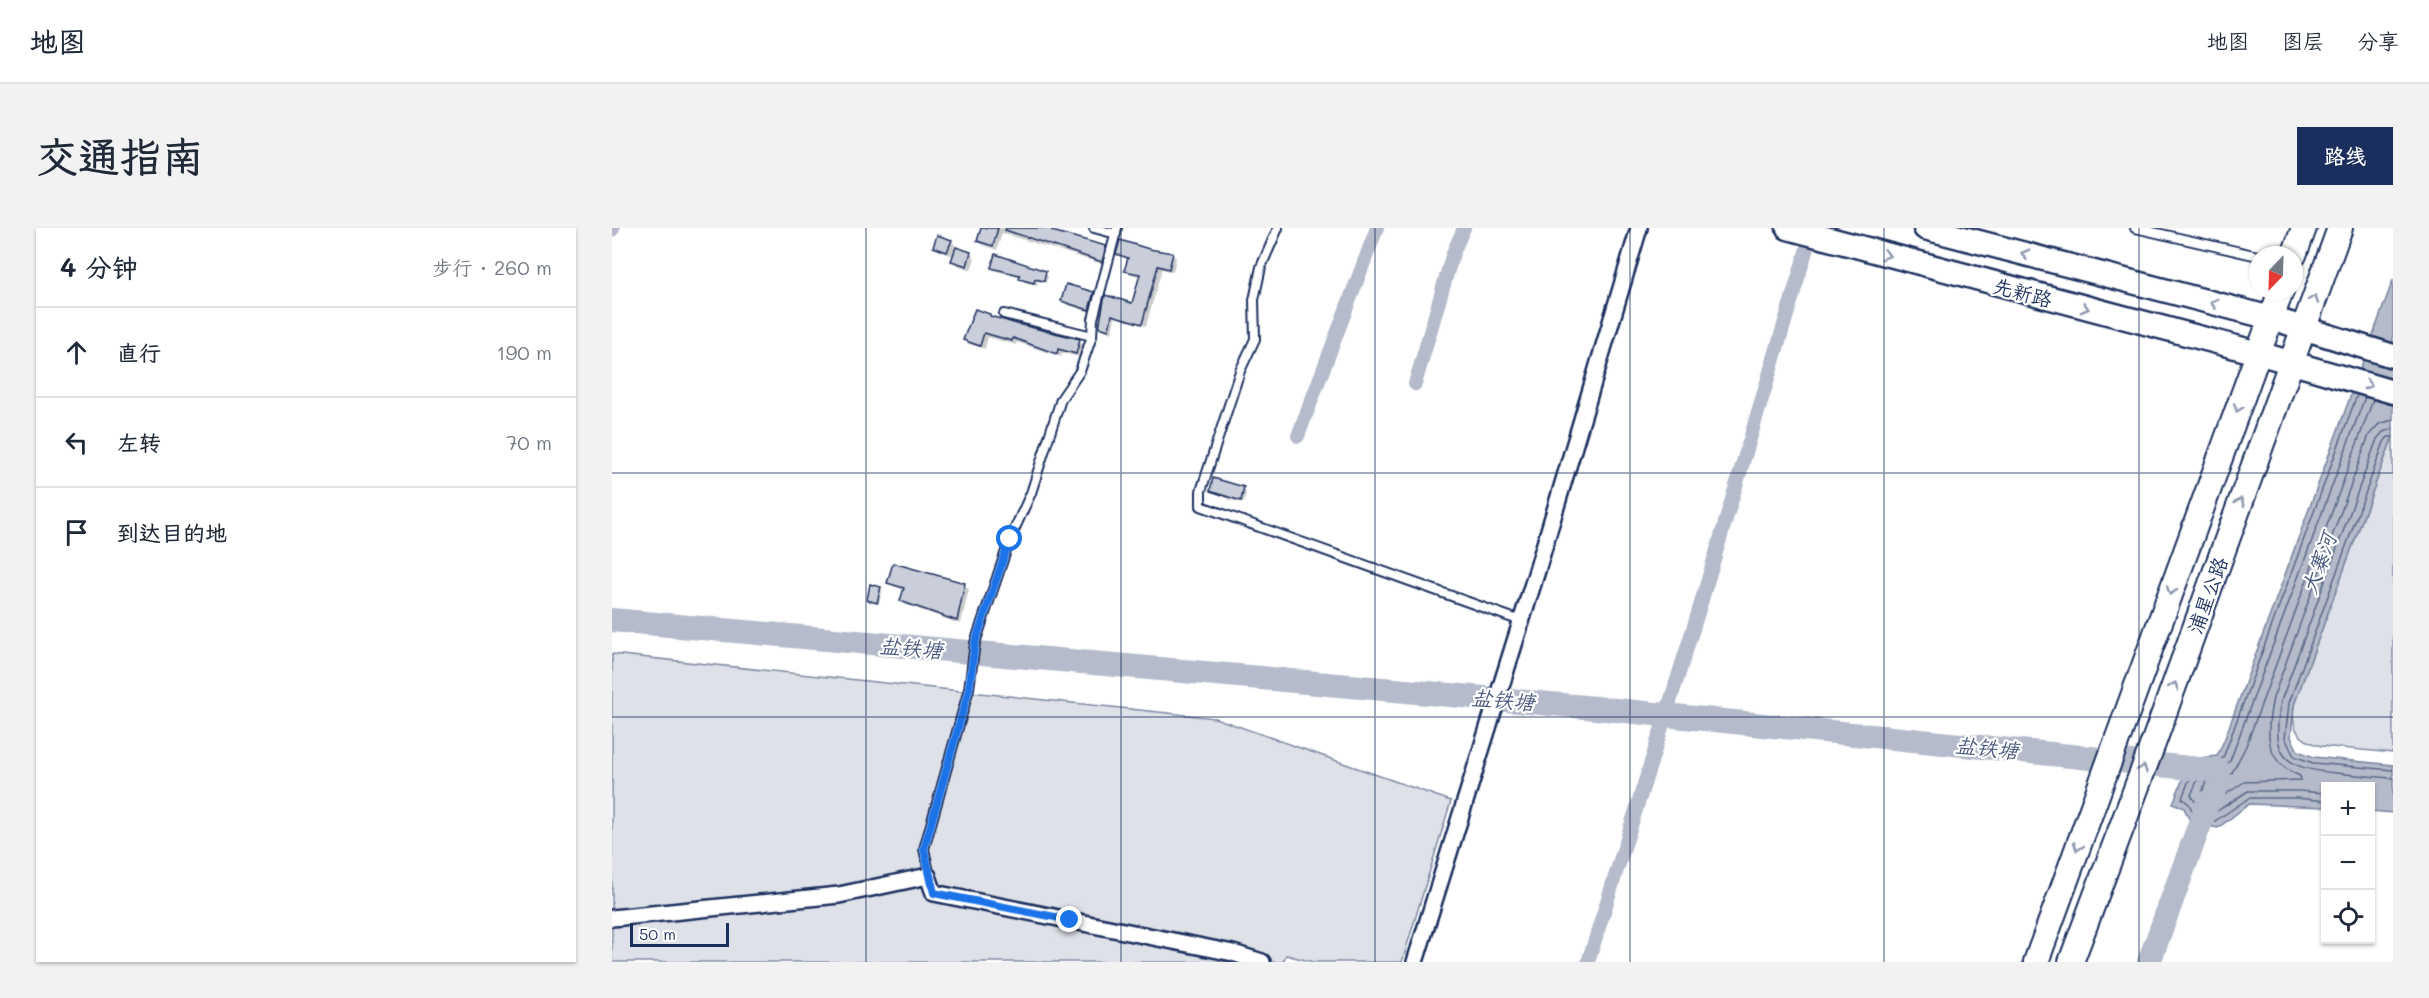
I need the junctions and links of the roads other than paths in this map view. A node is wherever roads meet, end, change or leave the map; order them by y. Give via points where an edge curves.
1 (1094, 228) edge
2 (1278, 228) edge
3 (1639, 228) edge
4 (1925, 228) edge
5 (2135, 228) edge
6 (2304, 228) edge
7 (2340, 228) edge
8 (1791, 229) edge
9 (1117, 231) edge
10 (1971, 234) edge
11 (2297, 246) edge
12 (2249, 254) edge
13 (2278, 300) edge
14 (1004, 314) dead end
15 (2271, 318) junction
16 (2304, 328) junction
17 (1092, 336) junction
18 (2258, 353) junction
19 (2393, 356) edge
20 (2291, 363) junction
21 (2393, 392) edge
22 (1521, 621) junction
23 (934, 893) junction
24 (612, 918) edge
25 (1262, 962) edge
26 (1415, 962) edge
27 (2036, 962) edge
28 (2071, 962) edge

1 - 9 lane
2 - 22 lane via 1261,267 1254,300 1255,339 1240,371 1201,491 1202,506
3 - 22 street
4 - 10 main road, 先新路
5 - 12 lane
6 - 11 main road
16 -> 7 main road, 浦星公路
8 -> 18 main road, 先新路
9 - 17 lane
15 -> 10 main road, 先新路
13 - 15 main road, 浦星公路
14 - 17 lane
15 - 16 main road, 先新路
15 - 18 main road, 浦星公路
16 - 19 main road, 先新路
16 - 20 main road, 浦星公路
17 - 23 lane via 1080,371 1061,399 975,643 969,689 924,849
18 - 20 main road, 先新路
18 -> 27 main road, 浦星公路
20 -> 21 main road, 先新路
28 -> 20 main road, 浦星公路
22 - 26 street
23 - 24 street via 928,876 839,895
23 - 25 street

